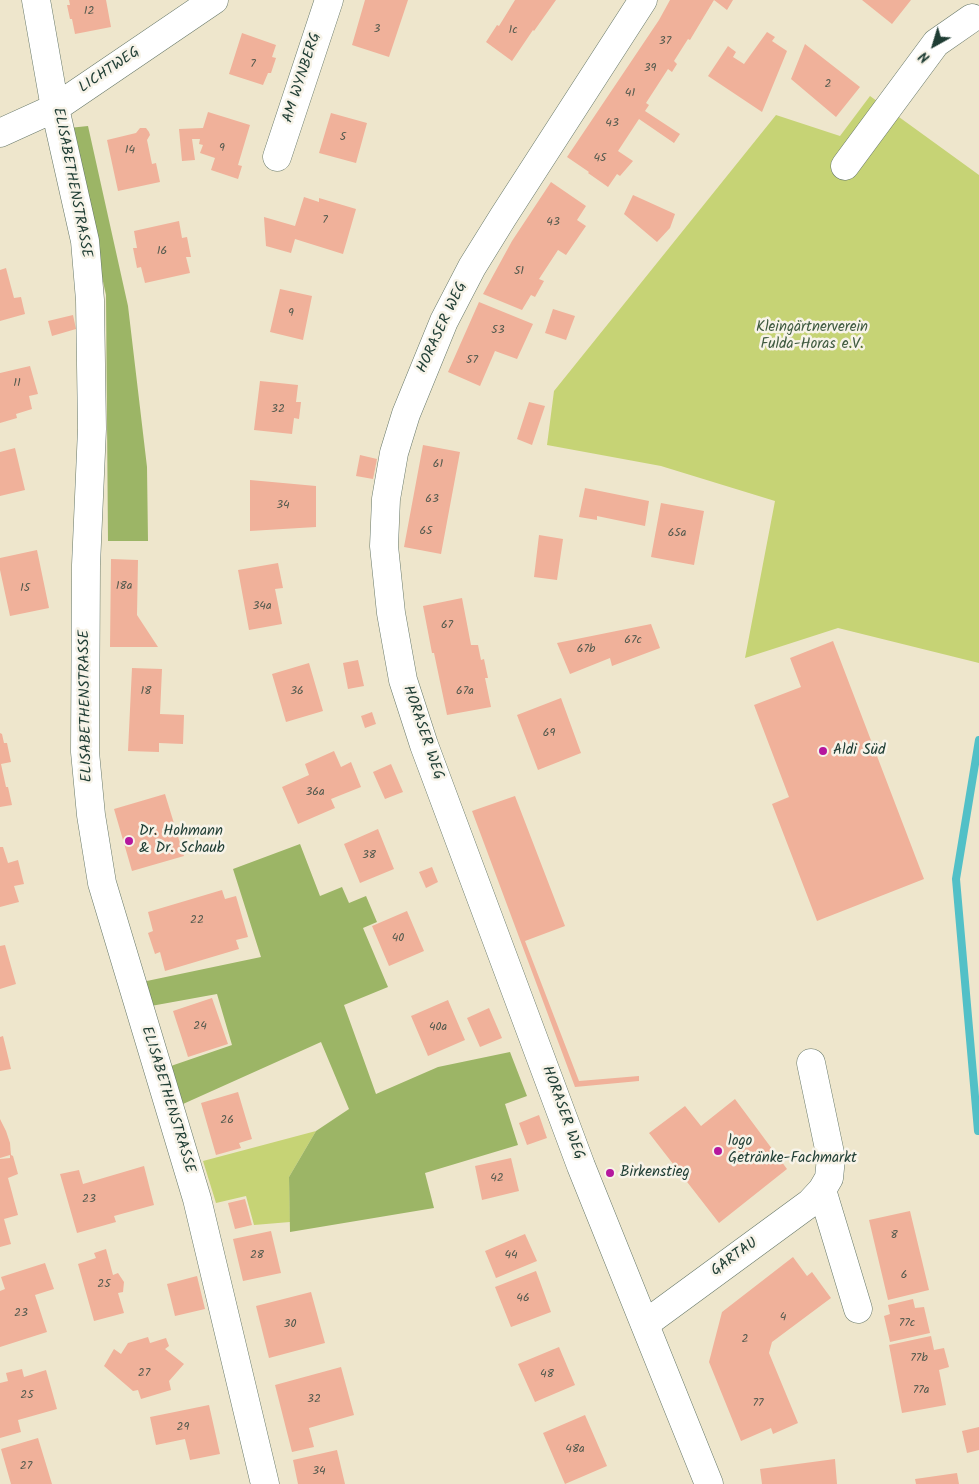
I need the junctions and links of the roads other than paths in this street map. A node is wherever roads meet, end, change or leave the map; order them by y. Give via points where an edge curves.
1 (36, 0) edge
2 (214, 0) edge
3 (330, 0) edge
4 (643, 0) edge
5 (971, 17) edge
6 (56, 108) junction
7 (0, 133) edge
8 (277, 157) dead end
9 (845, 166) dead end
10 (811, 1063) dead end
11 (822, 1190) junction
12 (858, 1309) dead end
13 (645, 1324) junction
14 (265, 1484) edge
15 (709, 1484) edge

1 - 6 street, ELISABETHENSTRASSE
2 - 6 street, LICHTWEG
3 - 8 street, AM WYNBERG
4 - 13 street, HORASER WEG via 472,267 444,321 406,414 394,453 386,499 384,546 403,680 424,745 581,1166
5 - 9 street via 936,44
6 - 7 street, LICHTWEG
6 - 14 street, ELISABETHENSTRASSE via 85,241 90,300 92,429 86,565 85,752 91,815 102,883 197,1200
10 - 11 street, GARTAU via 831,1158 829,1178
11 - 12 street
11 - 13 street, GARTAU via 810,1203
13 - 15 street, HORASER WEG

